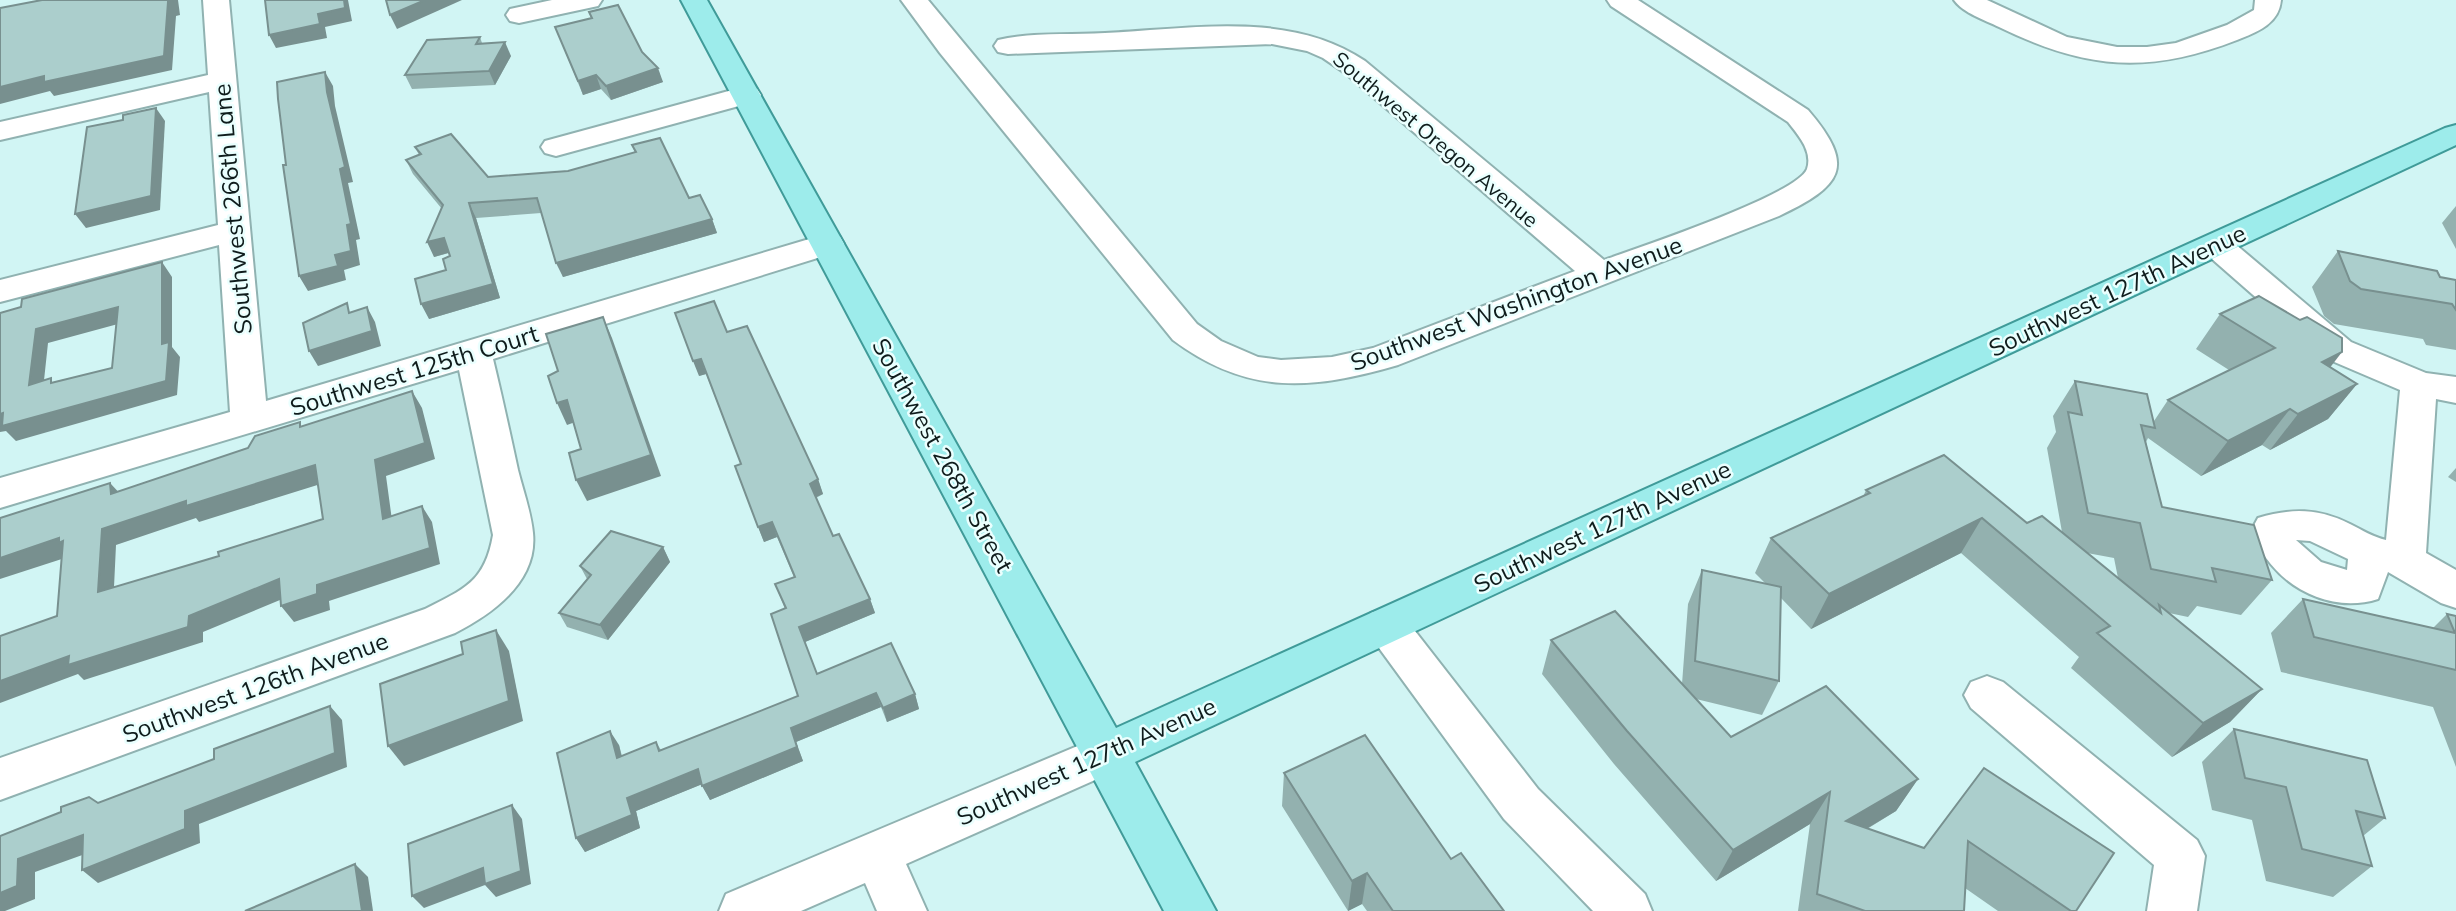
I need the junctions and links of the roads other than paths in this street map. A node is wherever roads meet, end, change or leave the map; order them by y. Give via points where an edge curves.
1 (216, 0) edge
2 (589, 0) edge
3 (694, 0) edge
4 (914, 0) edge
5 (1620, 0) edge
6 (1967, 0) edge
7 (2268, 0) edge
8 (519, 15) dead end
9 (1009, 46) dead end
10 (222, 80) junction
11 (747, 95) junction
12 (0, 131) edge
13 (2456, 134) edge
14 (556, 147) dead end
15 (234, 231) junction
16 (828, 244) junction
17 (2216, 245) junction
18 (1598, 274) junction
19 (0, 291) edge
20 (474, 353) junction
21 (2437, 387) edge
22 (249, 418) junction
23 (0, 493) edge
24 (2456, 591) edge
25 (1387, 625) junction
26 (1987, 695) dead end
27 (1106, 754) junction
28 (0, 779) edge
29 (877, 854) junction
30 (744, 911) edge
31 (902, 911) edge
32 (1191, 911) edge
33 (1627, 911) edge
34 (2172, 911) edge

1 - 10 street, Southwest 266th Lane
2 - 8 street
3 - 11 main road, Southwest 268th Street
4 - 18 street, Southwest Washington Avenue via 1185,332 1229,361 1286,373 1354,366
5 - 18 street, Southwest Washington Avenue via 1798,116 1820,144 1825,159 1822,173 1793,198
6 - 7 street via 2058,44 2137,57 2181,51 2244,27 2267,12
9 - 18 street, Southwest Oregon Avenue via 1250,35 1314,44 1355,67
10 - 12 street
10 - 15 street, Southwest 266th Lane
11 - 14 street
11 - 16 main road, Southwest 268th Street
13 - 17 main road, Southwest 127th Avenue
15 - 19 street
15 - 22 street, Southwest 266th Lane
16 - 20 street, Southwest 125th Court
16 - 27 main road, Southwest 268th Street
17 - 21 street via 2338,350
17 - 25 main road, Southwest 127th Avenue
20 - 22 street, Southwest 125th Court
20 - 28 street, Southwest 126th Avenue via 513,535 501,579 478,601 440,621
21 - 24 street via 2386,555
22 - 23 street, Southwest 125th Court
25 - 27 main road, Southwest 127th Avenue
25 - 33 street via 1521,804
26 - 34 street via 2180,856
27 - 29 street, Southwest 127th Avenue
27 - 32 main road, Southwest 268th Street
29 - 30 street, Southwest 127th Avenue
29 - 31 street

